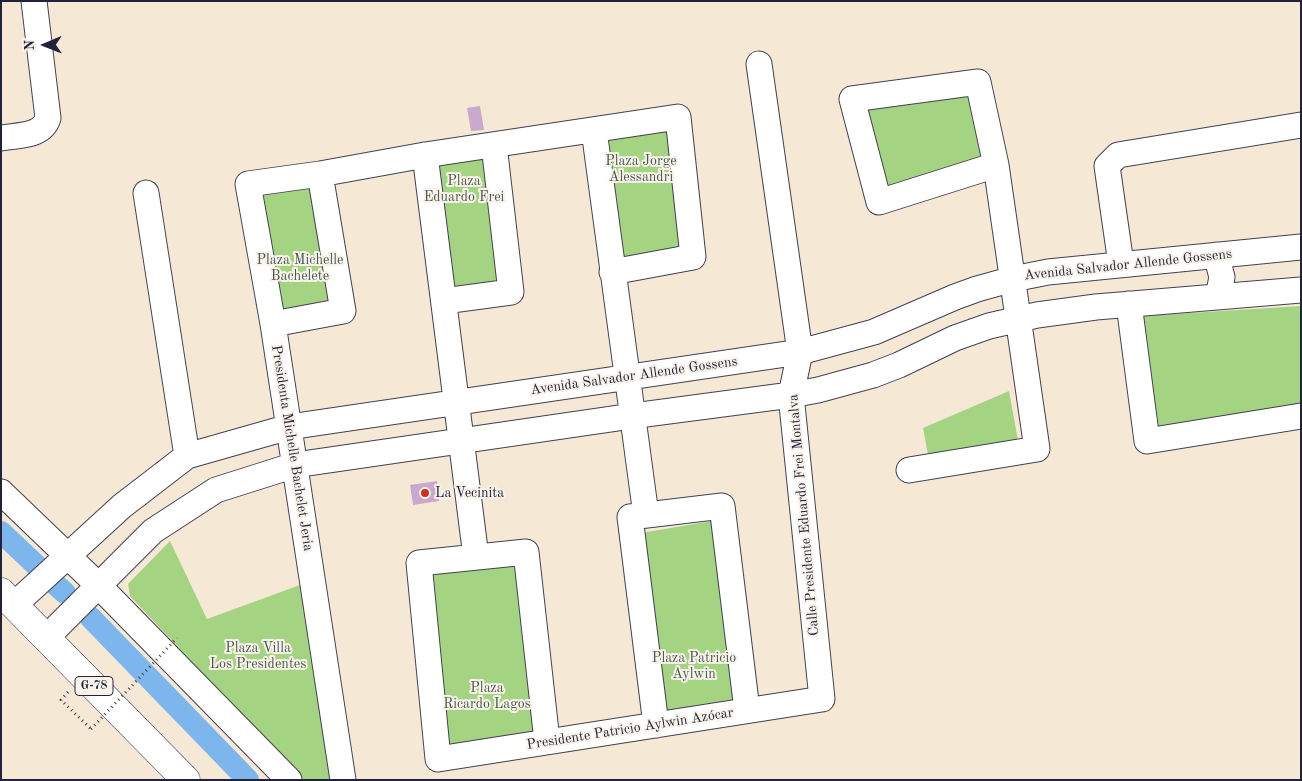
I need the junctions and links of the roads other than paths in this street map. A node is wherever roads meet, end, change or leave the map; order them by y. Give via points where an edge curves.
1 (34, 1) edge
2 (759, 64) dead end
3 (1301, 124) edge
4 (594, 130) junction
5 (1, 138) edge
6 (494, 144) junction
7 (425, 155) junction
8 (996, 164) junction
9 (320, 174) junction
10 (146, 193) dead end
11 (1301, 247) edge
12 (1216, 255) junction
13 (1121, 264) junction
14 (612, 272) junction
15 (1012, 279) junction
16 (1301, 290) edge
17 (1218, 297) junction
18 (444, 301) junction
19 (1129, 304) junction
20 (1018, 319) junction
21 (273, 324) junction
22 (800, 352) junction
23 (627, 377) junction
24 (791, 395) junction
25 (456, 403) junction
26 (632, 416) junction
27 (1301, 416) edge
28 (289, 427) junction
29 (461, 440) junction
30 (187, 456) junction
31 (295, 465) junction
32 (909, 470) dead end
33 (1, 492) edge
34 (646, 515) junction
35 (68, 556) junction
36 (476, 557) junction
37 (98, 585) junction
38 (8, 599) edge
39 (47, 637) junction
40 (822, 699) joint
41 (747, 710) junction
42 (656, 725) junction
43 (547, 742) junction
44 (186, 780) edge
45 (289, 780) edge
46 (344, 780) edge

1 - 5 street via 48,118 38,131
2 - 22 street, Calle Presidente Eduardo Frei Montalva
3 - 13 street via 1118,155 1107,166
4 - 6 street
4 - 14 street
4 - 14 street via 678,117 693,257
6 - 7 street
6 - 18 street via 511,292
7 - 9 street
7 - 18 street
8 - 8 street via 978,82 852,100 879,202
8 - 15 street
9 - 21 street via 343,311
9 - 21 street, Presidenta Michelle Bachelet Jeria via 248,184
10 - 30 street
11 - 12 street, Avenida Salvador Allende Gossens
12 - 13 street, Avenida Salvador Allende Gossens
12 - 17 street via 1222,277
13 - 15 street, Avenida Salvador Allende Gossens
14 - 23 street
15 - 20 street
15 - 22 street, Avenida Salvador Allende Gossens via 955,297 874,332
16 - 17 street
17 - 19 street
18 - 25 street
19 - 20 street
19 - 27 street via 1147,441
20 - 24 street via 955,338 873,374
20 - 32 street via 1037,449
21 - 28 street, Presidenta Michelle Bachelet Jeria
22 - 23 street, Avenida Salvador Allende Gossens
22 - 24 street, Calle Presidente Eduardo Frei Montalva
23 - 25 street, Avenida Salvador Allende Gossens
23 - 26 street
24 - 26 street
24 - 40 street, Calle Presidente Eduardo Frei Montalva
25 - 28 street, Avenida Salvador Allende Gossens
25 - 29 street
26 - 29 street
26 - 34 street
28 - 30 street, Avenida Salvador Allende Gossens
28 - 31 street, Presidenta Michelle Bachelet Jeria
29 - 31 street
29 - 36 street
30 - 35 street, Avenida Salvador Allende Gossens via 122,506
31 - 37 street via 216,490 153,531
31 - 46 street, Presidenta Michelle Bachelet Jeria
33 - 35 street
34 - 41 street via 722,506
34 - 42 street via 630,517
35 - 37 street
35 - 38 street, Avenida Salvador Allende Gossens
36 - 43 street via 526,552
36 - 43 street, Presidente Patricio Aylwin Azócar via 420,563 438,759
37 - 39 street
37 - 45 street
38 - 39 main road, G-78
39 - 44 main road, G-78
40 - 41 street, Presidente Patricio Aylwin Azócar
41 - 42 street, Presidente Patricio Aylwin Azócar
42 - 43 street, Presidente Patricio Aylwin Azócar

